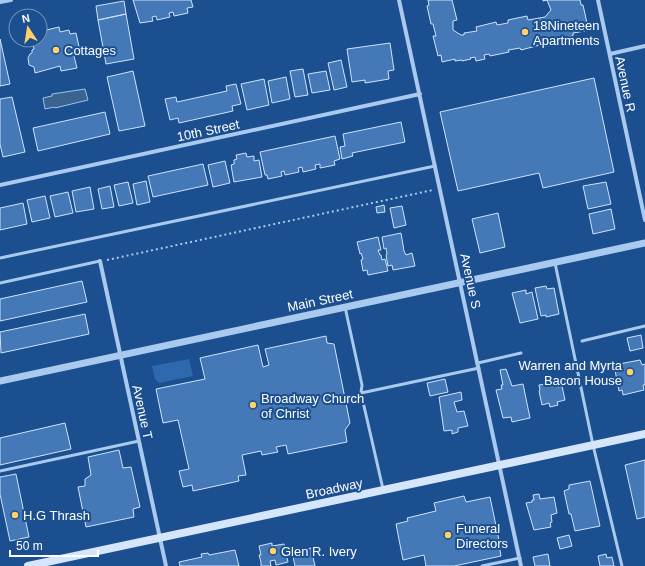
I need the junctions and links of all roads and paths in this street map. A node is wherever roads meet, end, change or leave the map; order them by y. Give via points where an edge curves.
1 (11, 0) edge
2 (399, 0) edge
3 (598, 0) edge
4 (0, 2) edge
5 (645, 46) edge
6 (610, 54) junction
7 (420, 94) junction
8 (435, 166) junction
9 (0, 185) edge
10 (440, 188) junction
11 (645, 220) edge
12 (645, 243) edge
13 (0, 258) edge
14 (100, 261) junction
15 (555, 262) junction
16 (461, 282) junction
17 (0, 283) edge
18 (345, 307) junction
19 (645, 326) edge
20 (582, 341) dead end
21 (521, 353) dead end
22 (120, 355) junction
23 (478, 366) junction
24 (0, 381) edge
25 (361, 392) junction
26 (645, 434) edge
27 (139, 441) junction
28 (593, 445) junction
29 (500, 465) junction
30 (0, 471) edge
31 (383, 490) junction
32 (160, 538) junction
33 (520, 558) junction
34 (28, 566) edge
35 (166, 566) edge
36 (482, 566) edge
37 (522, 566) edge
38 (622, 566) edge

1 - 4 street
2 - 7 street, Avenue S
3 - 6 street, Avenue R
5 - 6 street
6 - 11 street, Avenue R
7 - 8 street, Avenue S
7 - 9 street, 10th Street
8 - 10 street, Avenue S
8 - 13 lane
10 - 14 path
10 - 16 street, Avenue S
12 - 15 street, Main Street
14 - 17 lane
14 - 22 street, Avenue T
15 - 16 street, Main Street
15 - 28 lane
16 - 18 street, Main Street
16 - 23 street, Avenue S
18 - 22 street, Main Street
18 - 25 lane via 362,385
19 - 20 lane
21 - 23 lane
22 - 24 street, Main Street
22 - 27 street, Avenue T
23 - 25 lane
23 - 29 street, Avenue S
25 - 31 lane
26 - 28 main road, Broadway
27 - 30 lane
27 - 32 street, Avenue T
28 - 29 main road, Broadway
28 - 38 lane
29 - 31 main road, Broadway
29 - 33 street, Avenue S
31 - 32 main road, Broadway
32 - 34 main road, Broadway
32 - 35 street, Avenue T
33 - 36 lane
33 - 37 street, Avenue S

